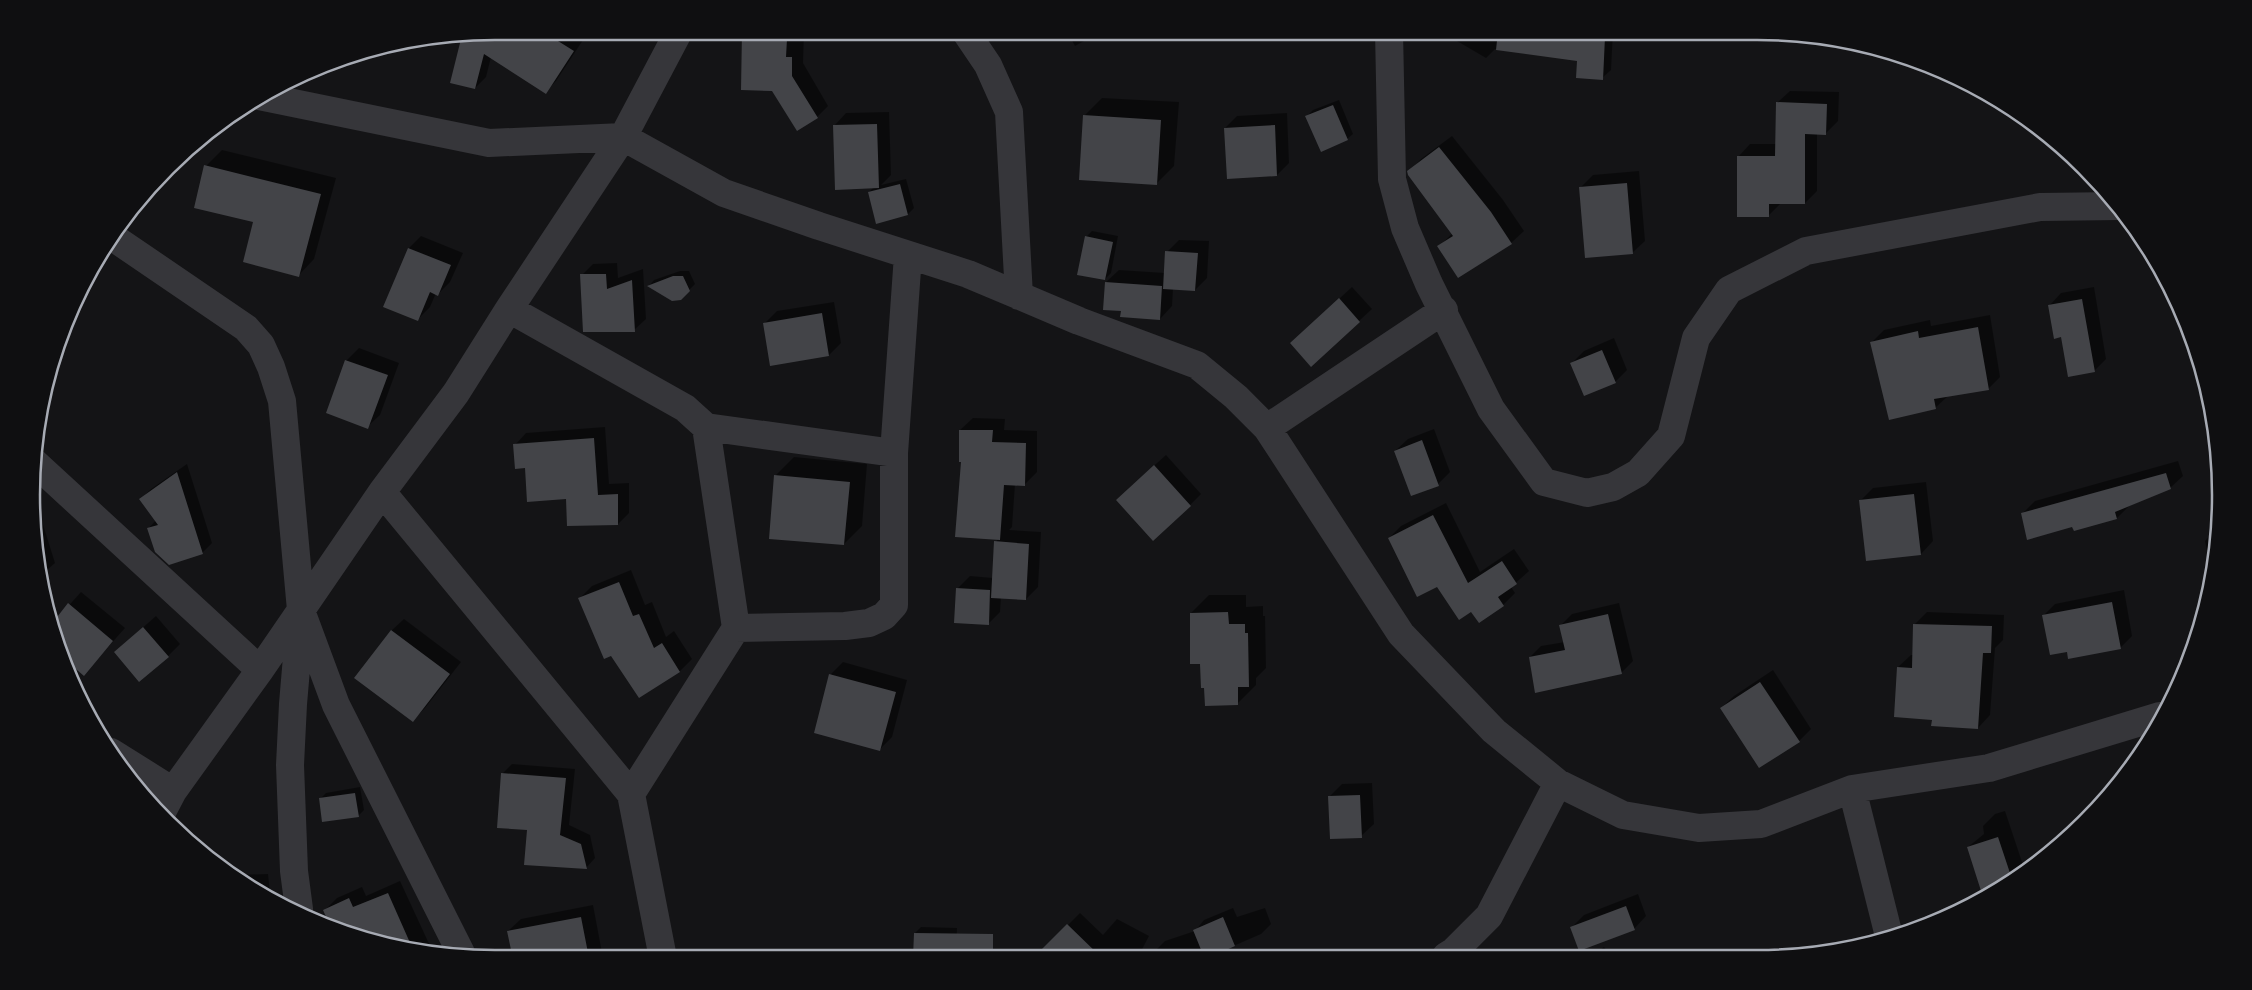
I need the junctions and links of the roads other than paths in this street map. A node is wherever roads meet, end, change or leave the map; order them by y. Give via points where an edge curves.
1 (674, 40) edge
2 (972, 40) edge
3 (1389, 40) edge
4 (272, 99) edge
5 (623, 137) junction
6 (2108, 206) edge
7 (118, 241) edge
8 (908, 255) junction
9 (1019, 296) junction
10 (509, 310) junction
11 (1444, 310) junction
12 (706, 427) junction
13 (1267, 428) junction
14 (894, 453) junction
15 (41, 468) edge
16 (382, 492) junction
17 (301, 610) junction
18 (736, 628) junction
19 (260, 670) junction
20 (2153, 718) edge
21 (134, 772) edge
22 (1558, 783) junction
23 (1852, 789) junction
24 (631, 794) junction
25 (167, 802) edge
26 (298, 905) edge
27 (1887, 931) edge
28 (459, 948) edge
29 (662, 950) edge
30 (1455, 950) edge

1 - 5 street
2 - 9 street via 988,65 1009,112
3 - 11 street via 1392,179 1405,228
4 - 5 street via 489,143
5 - 8 street via 724,193
5 - 10 street
6 - 11 street via 2040,207 1806,251 1728,290 1696,338 1671,436 1638,473 1613,487 1586,493 1544,482 1491,409
7 - 17 street via 246,328 261,345 282,401
8 - 9 street via 968,274
8 - 14 street
9 - 13 street via 1196,365 1236,397
10 - 12 street via 685,408
10 - 16 street via 456,393
11 - 13 street
12 - 14 street
12 - 18 street
13 - 22 street via 1401,634 1494,731
14 - 18 street via 894,605 884,616 869,623
15 - 19 street
16 - 17 street
16 - 24 street
17 - 19 street
17 - 26 street via 290,765
17 - 28 street via 336,705
18 - 24 street
19 - 25 street
20 - 23 street via 1989,768
21 - 25 street
22 - 23 street via 1623,814 1698,828 1761,824
22 - 30 street via 1489,916
23 - 27 street
24 - 29 street

